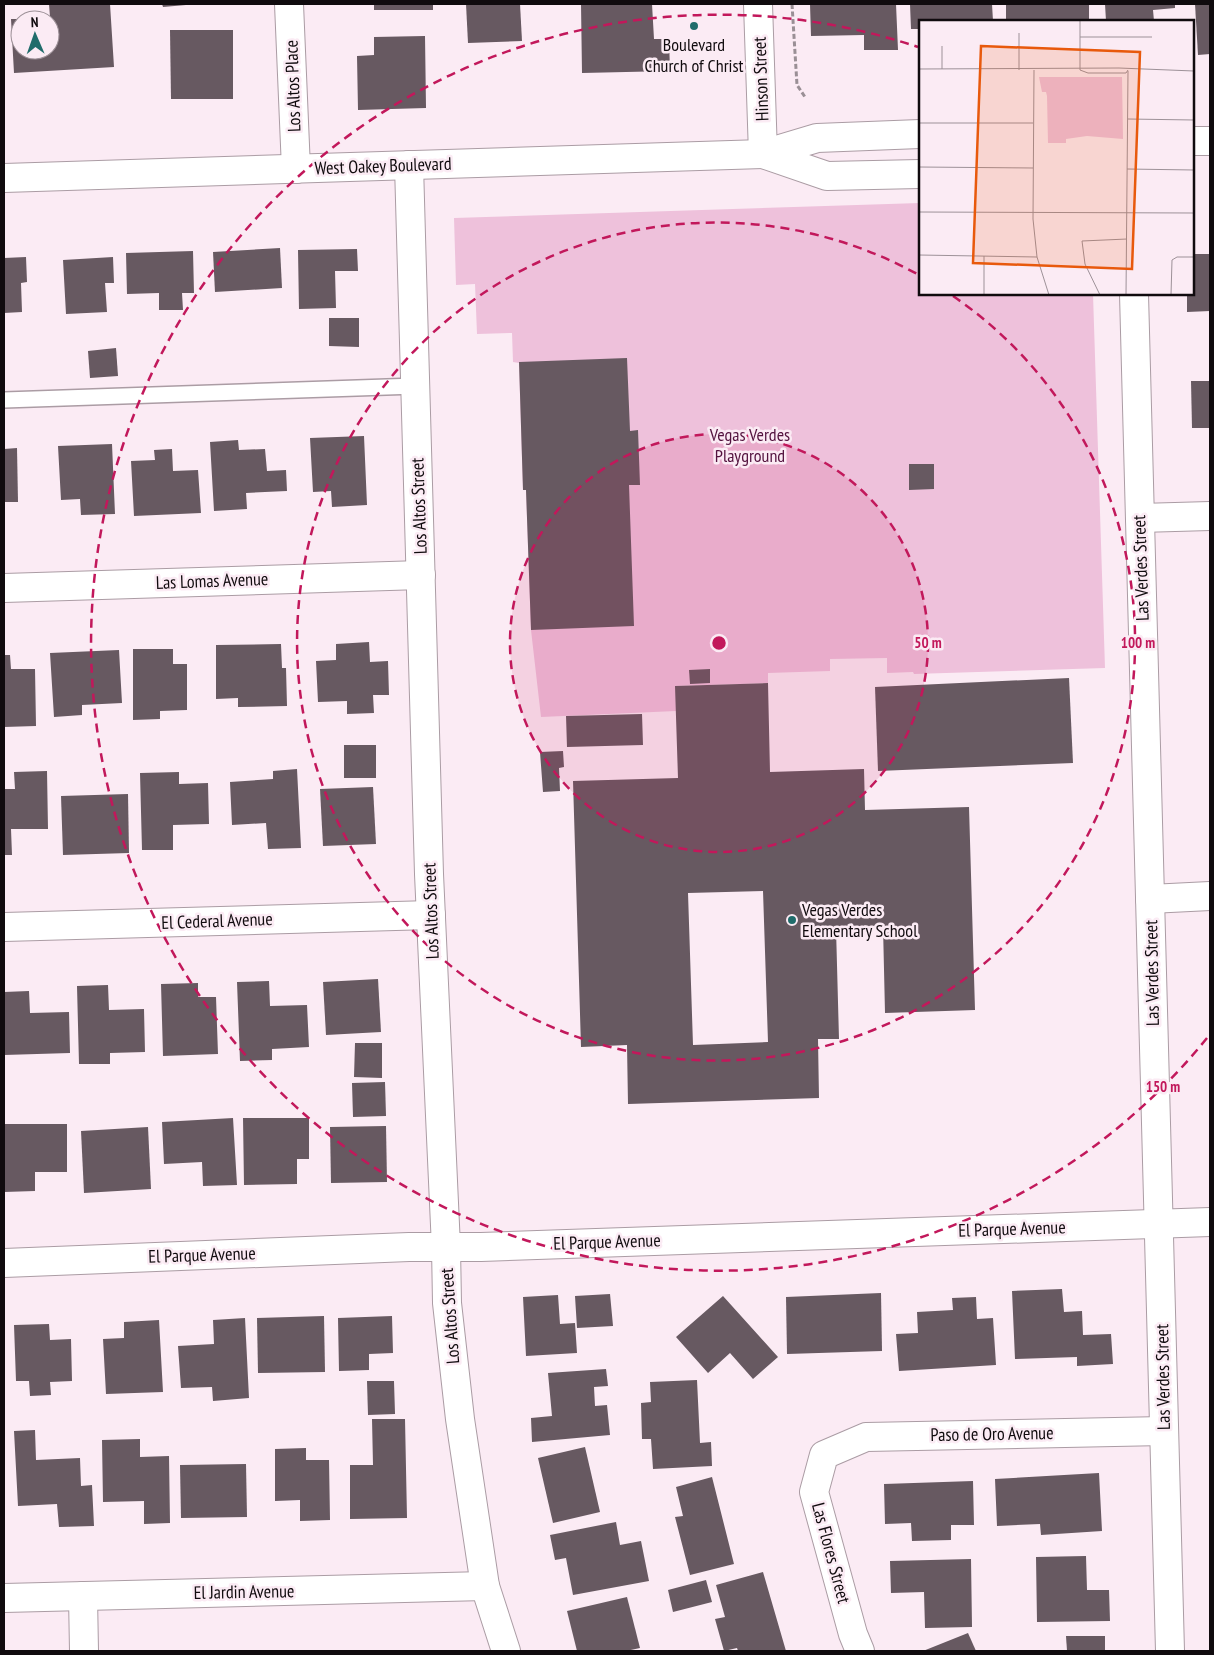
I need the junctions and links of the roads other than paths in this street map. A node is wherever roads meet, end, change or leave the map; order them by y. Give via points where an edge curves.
1 (289, 4) edge
2 (758, 4) edge
3 (919, 134) edge
4 (1194, 141) edge
5 (1210, 141) edge
6 (763, 154) junction
7 (409, 165) junction
8 (296, 169) junction
9 (919, 174) edge
10 (4, 178) edge
11 (1134, 295) edge
12 (416, 386) junction
13 (4, 400) edge
14 (1210, 516) edge
15 (1140, 518) junction
16 (421, 575) junction
17 (4, 588) edge
18 (1210, 896) edge
19 (1150, 898) junction
20 (431, 915) junction
21 (4, 927) edge
22 (1210, 1222) edge
23 (1159, 1223) junction
24 (446, 1247) junction
25 (4, 1263) edge
26 (1164, 1431) junction
27 (824, 1454) joint
28 (485, 1586) junction
29 (83, 1596) junction
30 (4, 1598) edge
31 (84, 1651) edge
32 (506, 1651) edge
33 (860, 1651) edge
34 (1170, 1651) edge

1 - 8 street, Los Altos Place
2 - 6 street, Hinson Street
3 - 6 street, West Oakey Boulevard via 817,138
4 - 5 street
6 - 7 street, West Oakey Boulevard
6 - 9 street, West Oakey Boulevard via 827,176
7 - 8 street, West Oakey Boulevard
7 - 12 street, Los Altos Street
8 - 10 street, West Oakey Boulevard
11 - 15 street, Las Verdes Street
12 - 13 lane
12 - 16 street, Los Altos Street
14 - 15 street
15 - 19 street, Las Verdes Street
16 - 17 street, Las Lomas Avenue
16 - 20 street, Los Altos Street
18 - 19 street
19 - 23 street, Las Verdes Street
20 - 21 street, El Cederal Avenue
20 - 24 street, Los Altos Street
22 - 23 street, El Parque Avenue
23 - 24 street, El Parque Avenue
23 - 26 street, Las Verdes Street
24 - 25 street, El Parque Avenue
24 - 28 street, Los Altos Street via 447,1303 460,1419
26 - 27 street, Paso de Oro Avenue via 866,1437
26 - 34 street, Las Verdes Street
27 - 33 street, Las Flores Street via 814,1492
28 - 29 street, El Jardin Avenue
28 - 32 street, Los Altos Street
29 - 30 street, El Jardin Avenue
29 - 31 street

